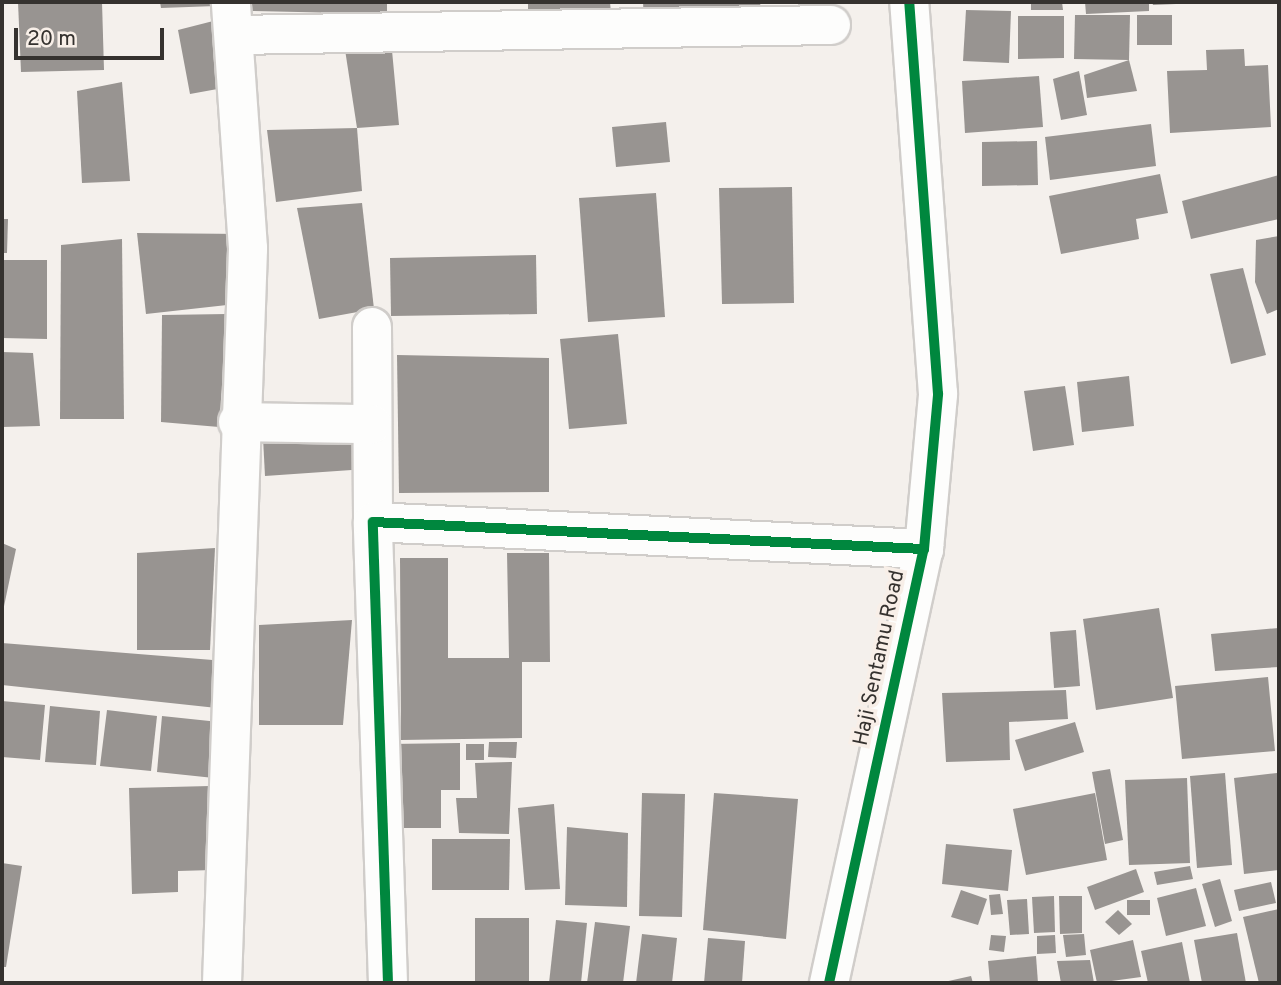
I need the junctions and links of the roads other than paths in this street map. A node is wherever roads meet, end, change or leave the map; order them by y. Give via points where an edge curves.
1 (909, 2) edge
2 (232, 19) edge
3 (831, 25) dead end
4 (372, 327) dead end
5 (238, 422) junction
6 (372, 424) junction
7 (373, 522) junction
8 (924, 549) junction
9 (222, 983) edge
10 (387, 983) edge
11 (829, 983) edge

1 - 8 street, Haji Sentamu Road via 938,394
2 - 3 street
2 - 5 street via 248,248
4 - 6 street
5 - 6 street
5 - 9 street
6 - 7 street
7 - 8 street
7 - 10 street
8 - 11 street, Haji Sentamu Road

